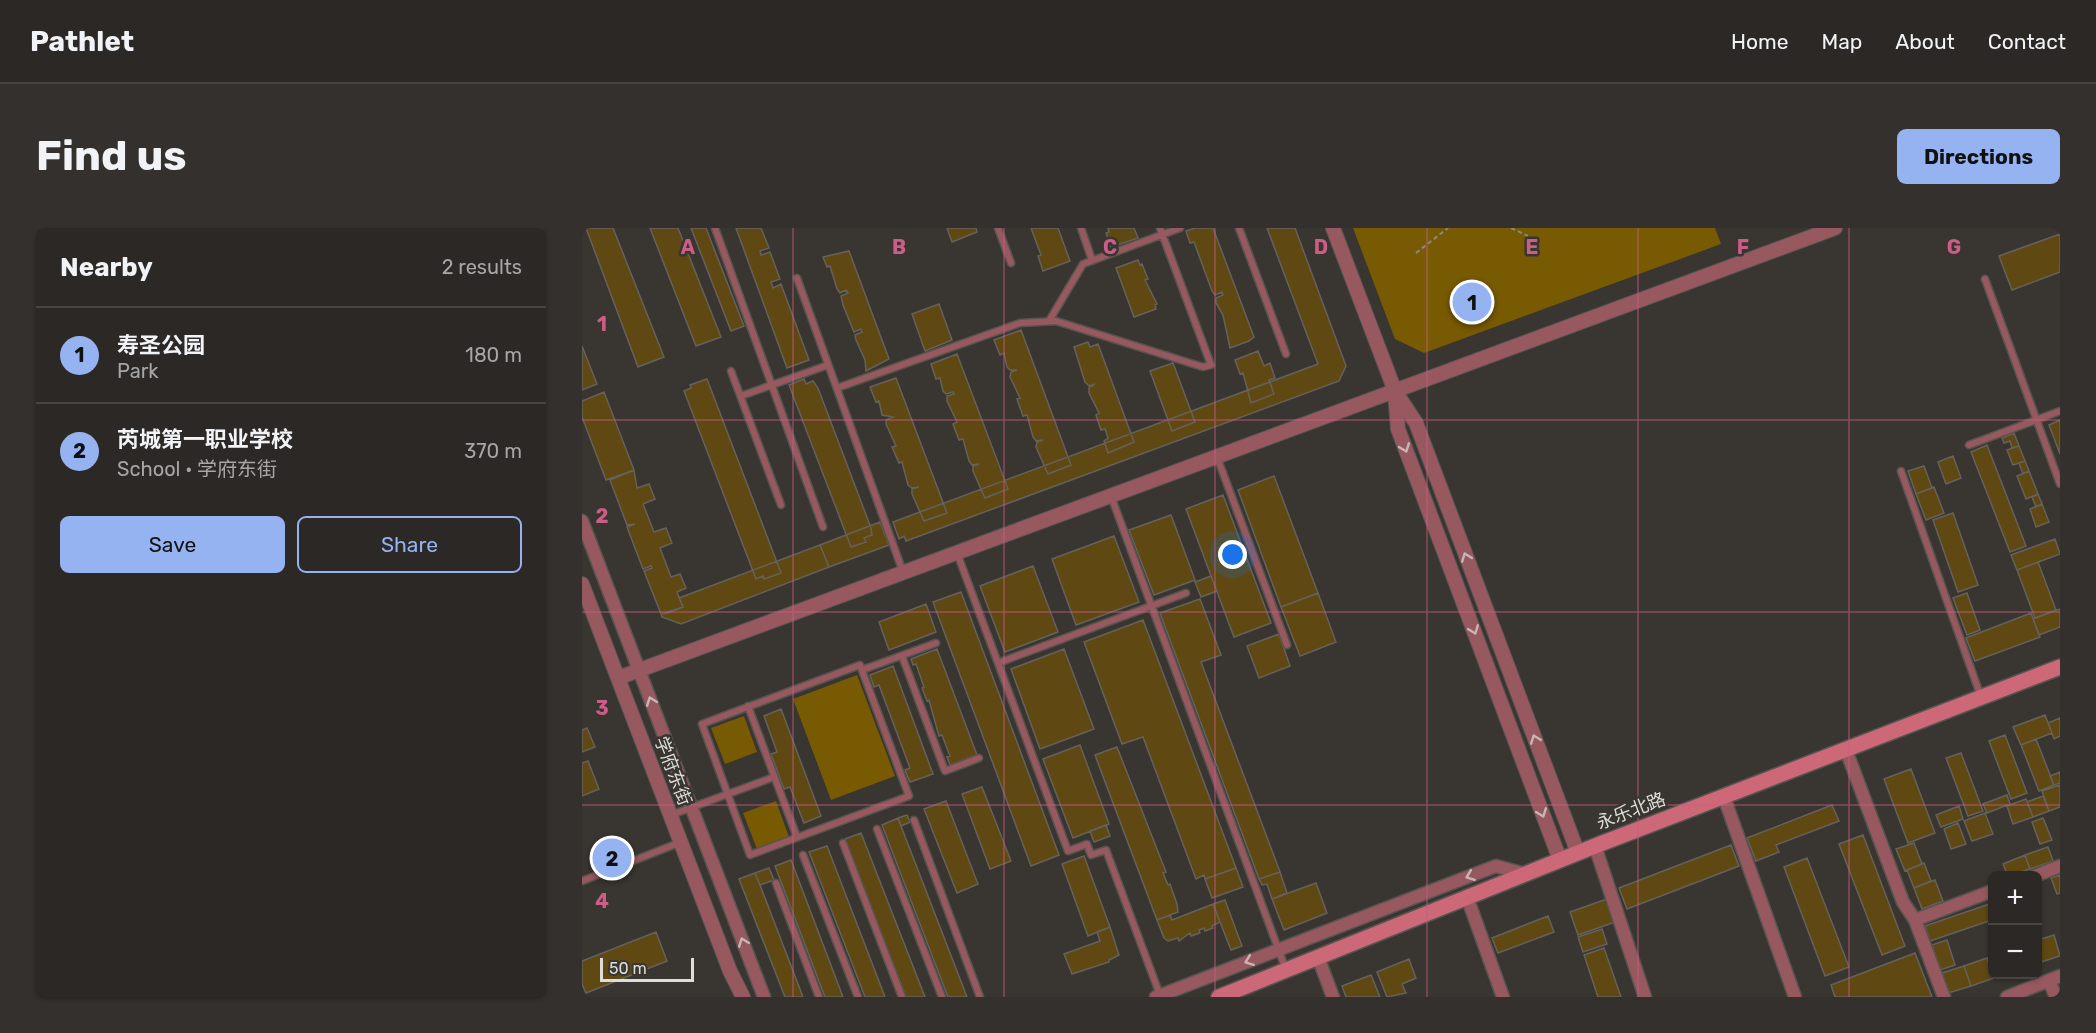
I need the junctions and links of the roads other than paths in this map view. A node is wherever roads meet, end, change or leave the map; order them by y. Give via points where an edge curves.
1 (715, 228) edge
2 (998, 228) edge
3 (1081, 228) edge
4 (1180, 228) edge
5 (1239, 228) edge
6 (1333, 228) edge
7 (1835, 228) edge
8 (1161, 231) edge
9 (1092, 260) junction
10 (1011, 263) dead end
11 (797, 278) dead end
12 (1985, 279) dead end
13 (1049, 321) junction
14 (1286, 354) dead end
15 (828, 365) junction
16 (731, 371) dead end
17 (771, 385) junction
18 (837, 388) junction
19 (1395, 391) junction
20 (741, 396) junction
21 (2060, 411) edge
22 (2036, 420) junction
23 (1969, 445) dead end
24 (1217, 457) junction
25 (1900, 471) dead end
26 (2060, 484) edge
27 (1111, 496) junction
28 (781, 505) dead end
29 (582, 520) edge
30 (823, 527) dead end
31 (957, 553) junction
32 (903, 573) junction
33 (582, 584) edge
34 (1186, 593) dead end
35 (1152, 606) junction
36 (936, 643) dead end
37 (1287, 645) dead end
38 (902, 656) junction
39 (998, 663) junction
40 (2060, 667) edge
41 (639, 670) junction
42 (862, 670) junction
43 (618, 678) junction
44 (1981, 698) junction
45 (748, 706) junction
46 (1846, 750) junction
47 (979, 758) dead end
48 (774, 777) junction
49 (728, 794) junction
50 (1724, 796) junction
51 (692, 807) junction
52 (670, 815) junction
53 (914, 820) dead end
54 (878, 829) dead end
55 (797, 837) junction
56 (681, 842) junction
57 (843, 843) dead end
58 (1595, 846) junction
59 (1578, 853) junction
60 (803, 855) dead end
61 (1560, 860) junction
62 (2060, 866) edge
63 (1525, 874) junction
64 (2042, 874) edge
65 (582, 881) edge
66 (776, 884) dead end
67 (1988, 893) edge
68 (1467, 897) junction
69 (1916, 920) junction
70 (1278, 950) junction
71 (1318, 957) junction
72 (1286, 970) junction
73 (730, 971) junction
74 (2054, 978) edge
75 (1158, 996) edge
76 (737, 997) edge
77 (743, 997) edge
78 (764, 997) edge
79 (819, 997) edge
80 (858, 997) edge
81 (902, 997) edge
82 (942, 997) edge
83 (980, 997) edge
84 (1219, 997) edge
85 (1333, 997) edge
86 (1503, 997) edge
87 (1646, 997) edge
88 (1795, 997) edge
89 (1944, 997) edge
90 (2007, 997) edge
91 (2056, 997) edge

1 - 17 lane
2 - 10 lane
3 - 9 lane
4 - 8 lane
5 - 14 lane
6 - 19 street
7 - 19 street
8 - 9 lane
8 - 13 lane via 1211,365 1203,367
9 - 13 lane via 1083,264
11 - 15 lane
12 - 22 lane
13 - 18 lane via 1020,323
15 - 17 lane
15 - 18 lane
16 - 20 lane
17 - 20 lane
17 - 30 lane
18 - 32 lane
19 - 24 street
59 -> 19 street via 1416,423
19 -> 61 street via 1398,429
20 - 28 lane
21 - 22 lane
22 - 23 lane
22 - 26 lane
24 - 27 street
24 - 37 lane
25 - 44 lane
27 - 31 street
27 - 35 lane
29 - 41 street
31 - 32 street
31 - 39 lane
32 - 41 street
33 - 43 street, 学府东街
34 - 35 lane
35 - 39 lane
35 - 70 lane
36 - 38 lane
38 - 42 lane
38 - 47 lane via 945,771
39 - 75 lane via 1068,851 1087,844 1091,855 1106,850
40 - 44 main road, 永乐北路
41 - 43 street
51 -> 41 street
42 - 45 lane via 860,665
42 - 55 lane via 909,796
43 - 52 street, 学府东街
44 - 46 main road, 永乐北路
45 - 48 lane
45 - 49 lane via 702,724
46 - 50 main road, 永乐北路
46 - 69 street via 1903,902
48 - 49 lane
48 - 55 lane
49 - 51 lane
49 - 55 lane via 750,855
50 - 58 main road, 永乐北路
50 - 88 street
51 - 52 lane
78 -> 51 street
52 - 56 street, 学府东街
53 - 83 lane
54 - 82 lane
56 - 65 lane
56 - 73 street, 学府东街
57 - 81 lane
58 - 59 main road, 永乐北路
58 - 87 street
59 - 61 main road, 永乐北路
60 - 80 lane
61 - 63 main road, 永乐北路
62 - 64 street
63 - 68 main road, 永乐北路
63 -> 70 street via 1496,866
66 - 79 lane
67 - 69 street
68 - 71 main road, 永乐北路
68 - 86 street
69 - 89 street
70 - 72 lane
70 -> 75 street
71 - 72 main road, 永乐北路
71 - 85 street
72 - 84 main road, 永乐北路
73 - 76 street, 学府东街
73 - 77 street, 学府东街
74 - 90 street
74 - 91 street

